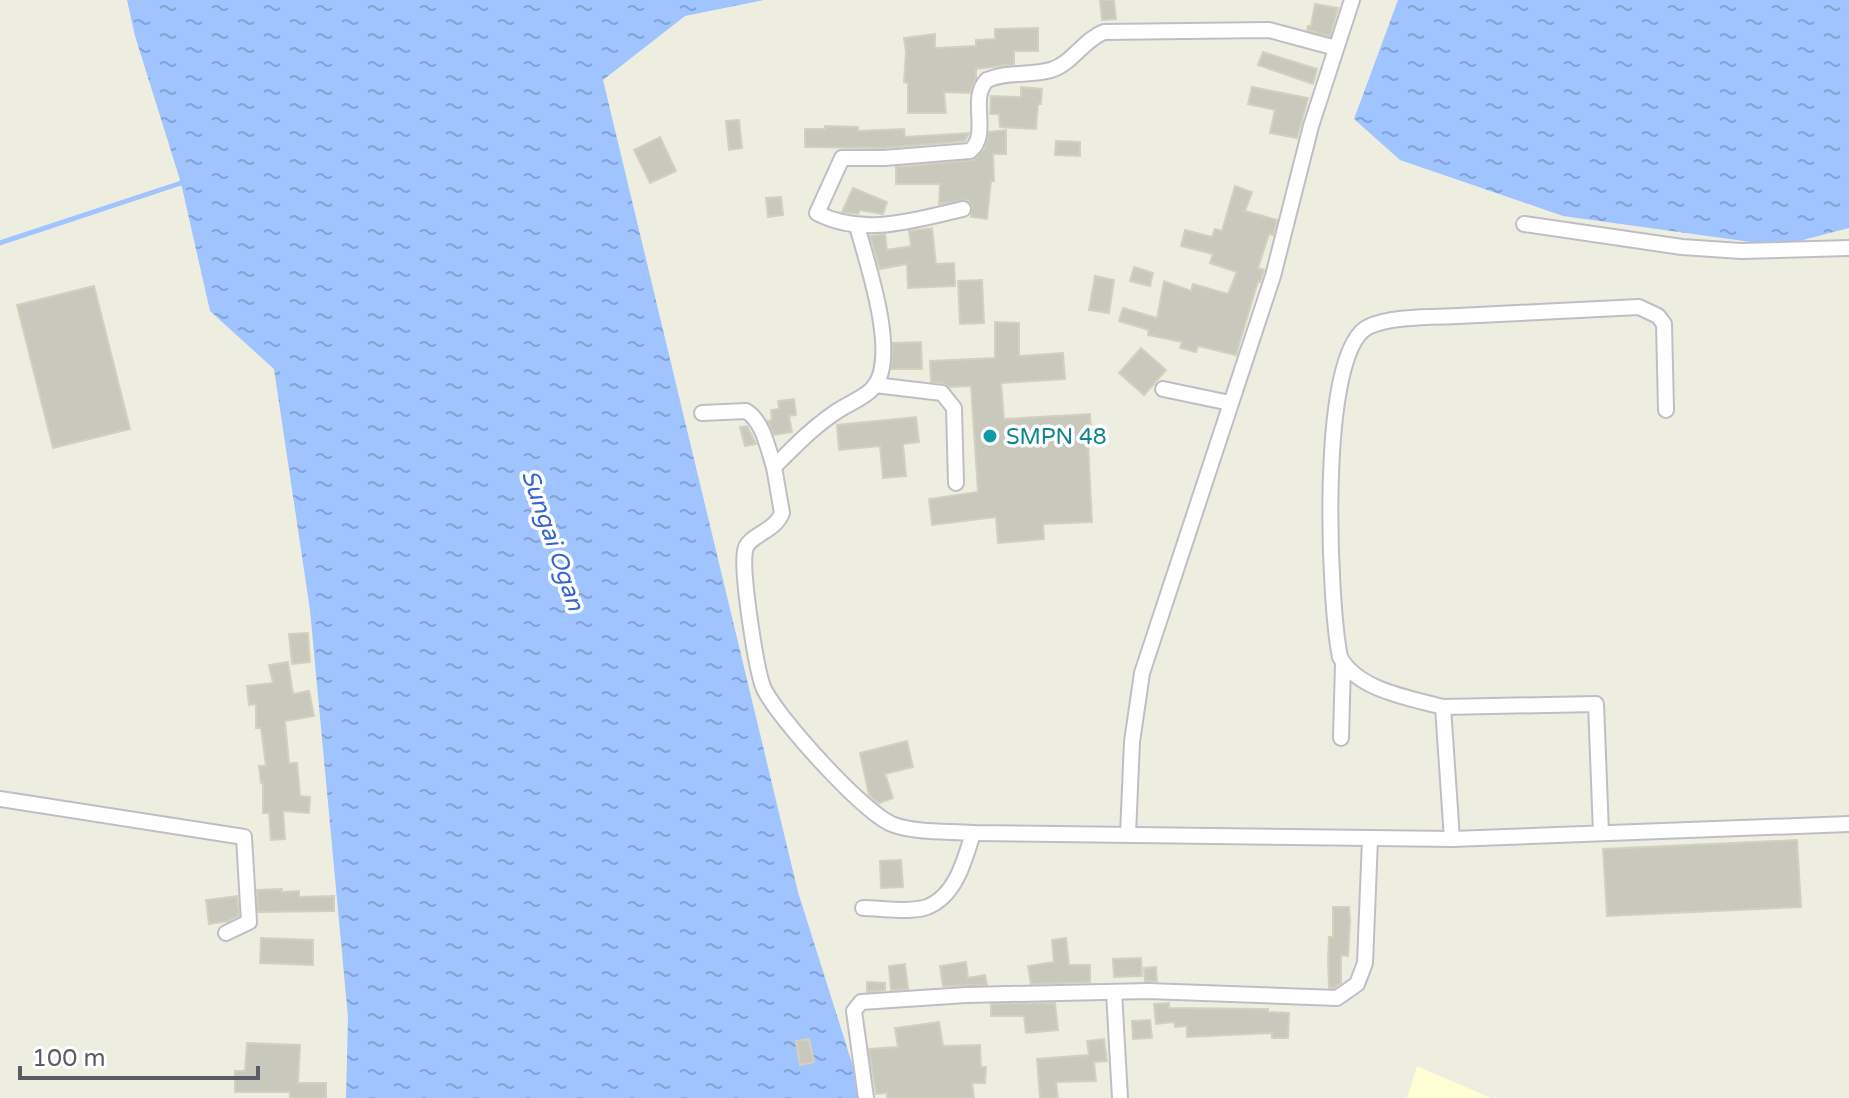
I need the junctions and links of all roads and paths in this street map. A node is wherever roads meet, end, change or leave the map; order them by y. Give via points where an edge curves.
1 (1352, 0) edge
2 (1336, 48) junction
3 (963, 209) dead end
4 (1524, 224) dead end
5 (857, 226) junction
6 (1849, 248) edge
7 (875, 385) junction
8 (1163, 389) dead end
9 (1230, 403) junction
10 (1666, 410) dead end
11 (702, 413) dead end
12 (774, 467) junction
13 (956, 483) dead end
14 (1343, 664) junction
15 (1443, 707) junction
16 (1341, 738) dead end
17 (0, 799) edge
18 (1849, 824) edge
19 (973, 833) junction
20 (1601, 833) junction
21 (1128, 834) junction
22 (1370, 839) junction
23 (1452, 839) junction
24 (863, 908) dead end
25 (226, 933) dead end
26 (1114, 992) junction
27 (866, 1098) edge
28 (1120, 1098) edge

1 - 2 street
2 - 5 street via 1269,30 1104,32 1051,70 987,80 979,90 979,140 970,151 842,158 817,213
2 - 9 street via 1273,276
3 - 5 street
4 - 6 street via 1682,247
5 - 7 street via 882,329 883,364
7 - 12 street via 807,434
7 - 13 street via 942,393 950,400
8 - 9 street
9 - 21 street via 1142,673
10 - 14 street via 1664,324 1639,307 1424,318 1380,323 1362,331 1341,374 1333,440 1330,543
11 - 12 street via 751,413
12 - 19 street via 782,513 773,527 749,542 744,554 765,691 871,812 894,825
14 - 15 street via 1383,689
14 - 16 street
15 - 20 street via 1596,704
15 - 23 street
17 - 25 street via 244,837 249,922
18 - 20 street
19 - 21 street
19 - 24 street via 956,880 935,903 923,908
20 - 23 street
21 - 22 street
22 - 23 street
22 - 26 street via 1365,963 1350,991 1337,998
26 - 27 street via 861,1002 854,1011
26 - 28 street

